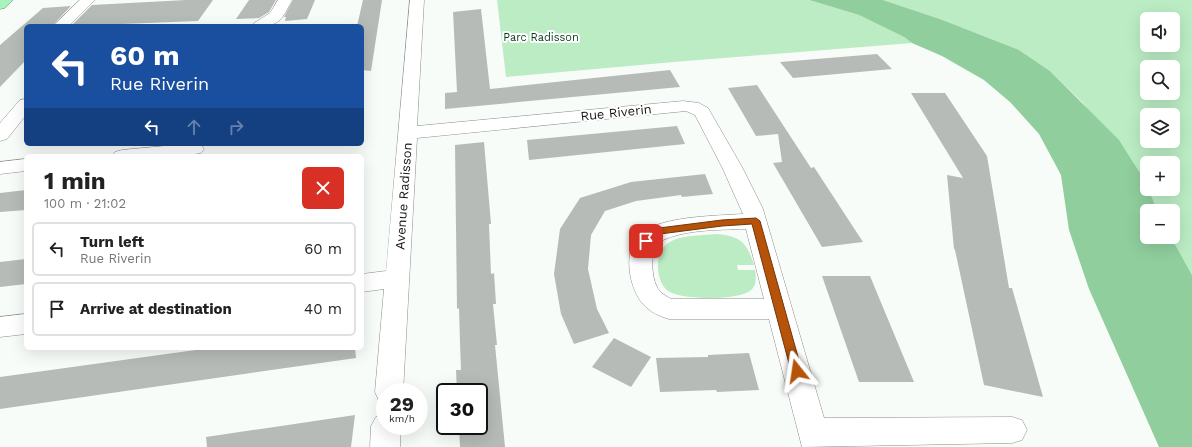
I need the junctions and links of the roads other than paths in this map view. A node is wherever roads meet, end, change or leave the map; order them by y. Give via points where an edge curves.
1 (6, 0) edge
2 (88, 0) edge
3 (285, 0) edge
4 (417, 0) edge
5 (0, 5) edge
6 (62, 24) edge
7 (263, 24) edge
8 (24, 106) edge
9 (408, 133) junction
10 (0, 135) edge
11 (194, 150) edge
12 (146, 154) edge
13 (24, 165) edge
14 (0, 168) edge
15 (756, 221) junction
16 (397, 279) junction
17 (364, 284) edge
18 (780, 309) junction
19 (24, 324) edge
20 (0, 327) edge
21 (390, 383) edge
22 (1012, 430) dead end
23 (386, 435) edge
24 (815, 440) edge
25 (385, 447) edge

1 - 5 main road
2 - 6 street
3 - 7 street via 272,20
4 - 9 street, Avenue Radisson
8 - 10 street
9 - 15 street, Rue Riverin via 694,107 702,112 732,166
9 - 16 street, Avenue Radisson
11 - 12 street
13 - 14 street
15 - 18 street, Rue Riverin
15 - 18 street via 726,222 654,233 646,241 642,255 643,278 652,300 669,309
16 - 17 street
16 - 21 street, Avenue Radisson
18 - 24 street, Rue Riverin
19 - 20 street
22 - 24 street
23 - 25 street

